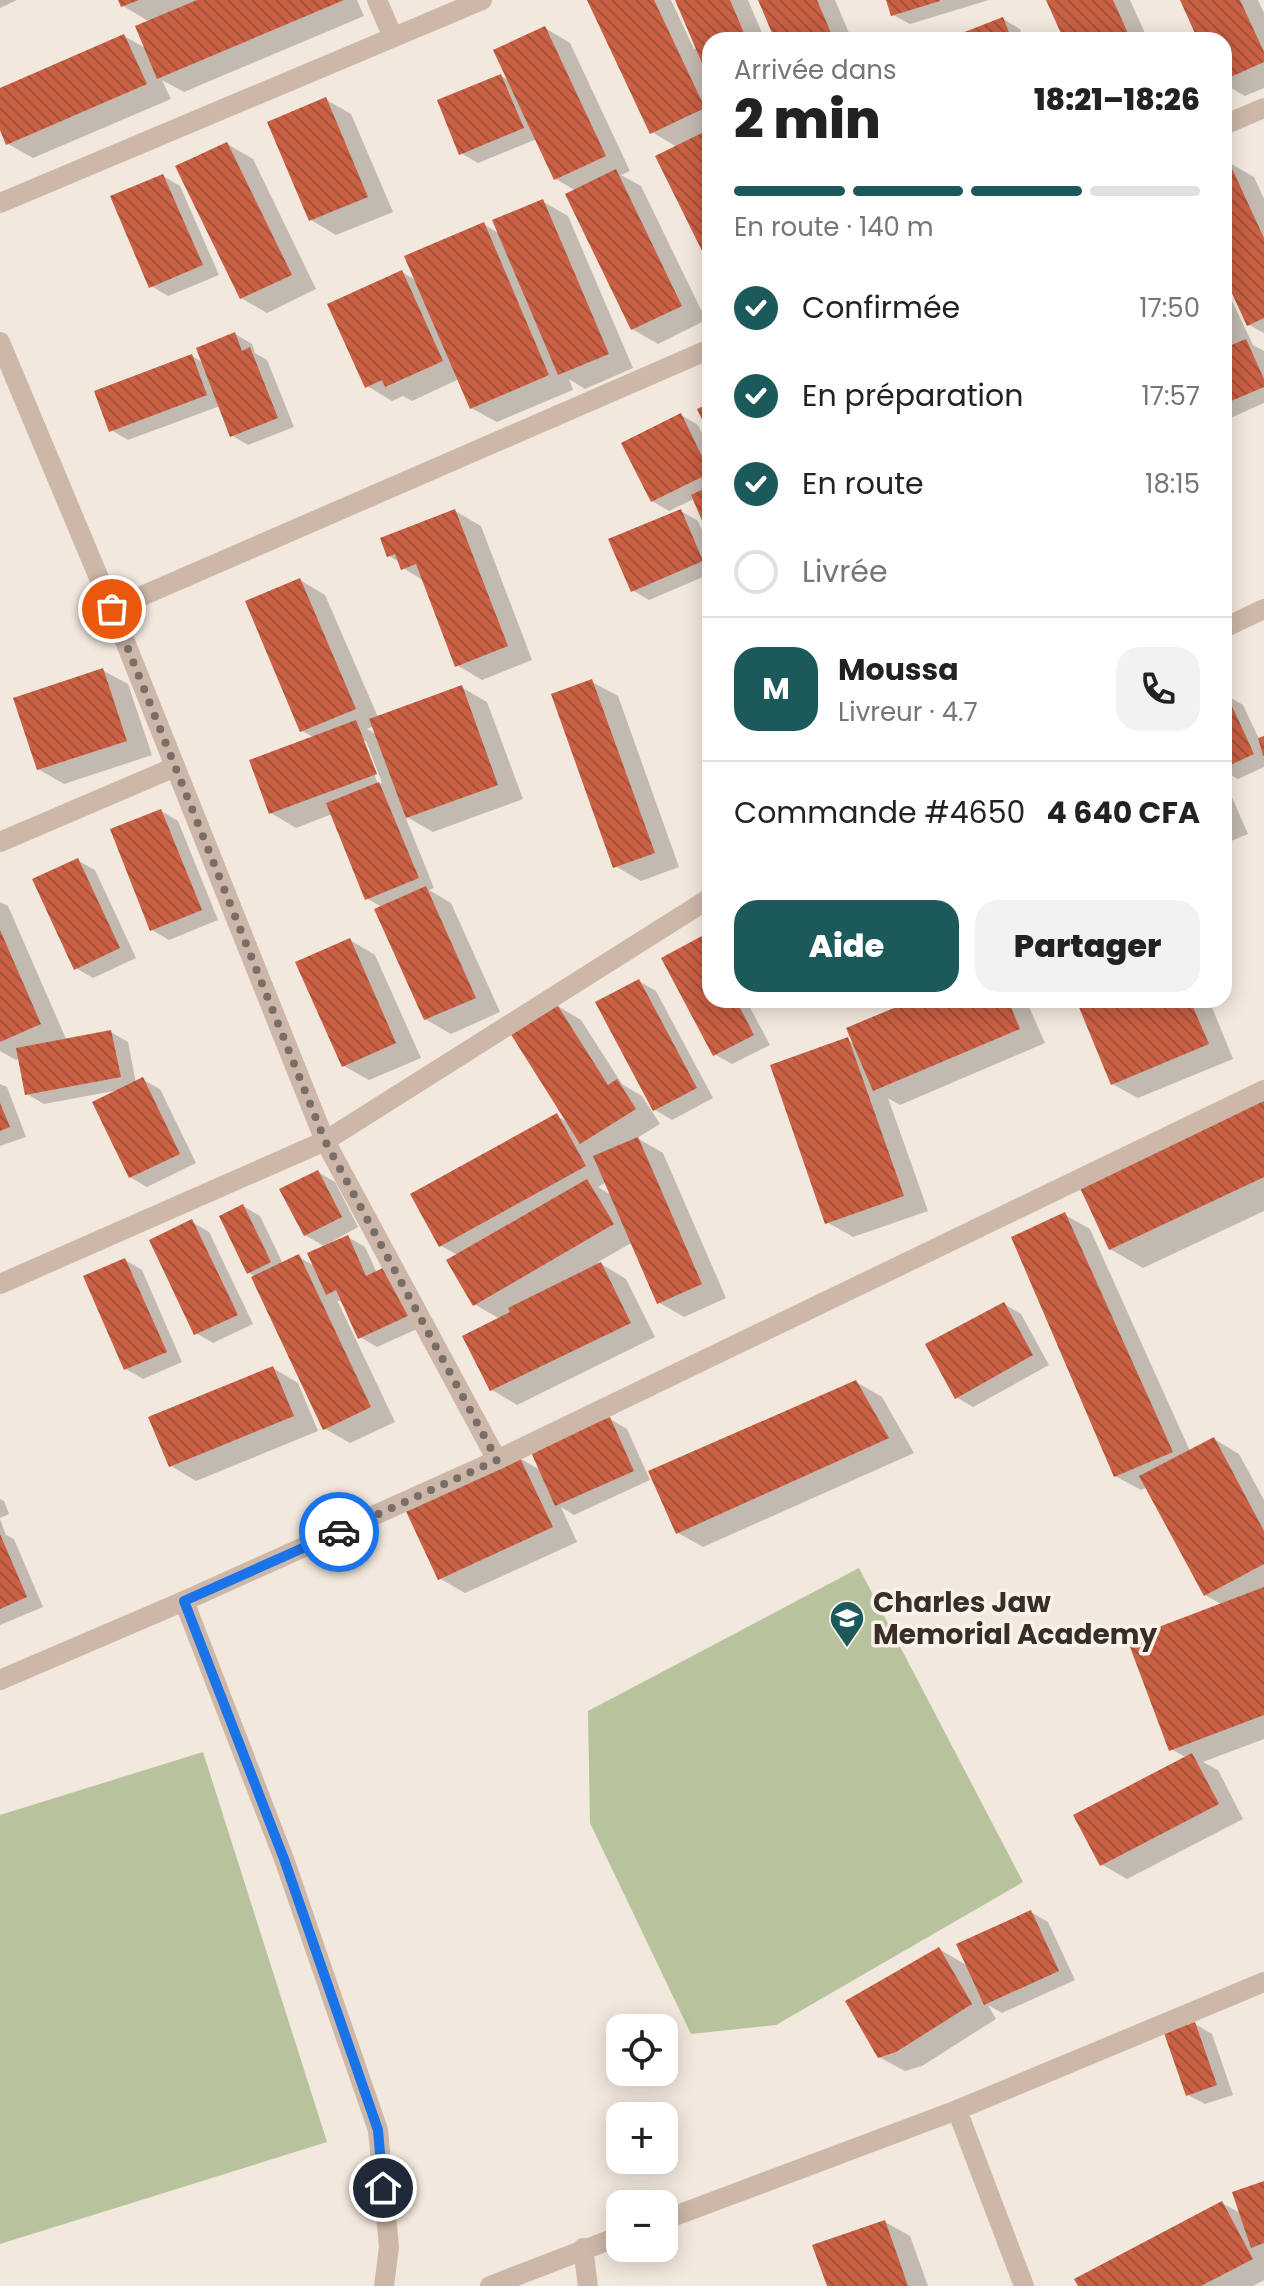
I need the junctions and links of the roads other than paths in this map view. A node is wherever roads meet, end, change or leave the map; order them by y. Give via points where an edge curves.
1 (377, 0) edge
2 (482, 0) edge
3 (393, 37) junction
4 (1264, 108) edge
5 (1232, 122) edge
6 (0, 203) edge
7 (0, 342) edge
8 (702, 352) edge
9 (5, 366) edge
10 (112, 609) junction
11 (1264, 609) edge
12 (1232, 624) edge
13 (175, 767) junction
14 (0, 842) edge
15 (702, 903) edge
16 (1264, 1090) edge
17 (325, 1141) junction
18 (0, 1284) edge
19 (497, 1460) junction
20 (184, 1601) junction
21 (0, 1680) edge
22 (1264, 1982) edge
23 (957, 2110) junction
24 (678, 2215) edge
25 (606, 2241) edge
26 (583, 2248) junction
27 (384, 2286) edge
28 (490, 2286) edge
29 (588, 2286) edge
30 (1024, 2286) edge

1 - 3 street
2 - 3 street
3 - 6 street
4 - 5 street
7 - 9 street
8 - 10 street
9 - 10 street
10 - 13 street
11 - 12 street
13 - 14 street
13 - 17 street
15 - 17 street
16 - 19 street
17 - 18 street
17 - 19 street
19 - 20 street
20 - 21 street
20 - 27 street via 284,1859 378,2130 389,2247
22 - 23 street
23 - 24 street
23 - 30 street
25 - 26 street
26 - 28 street
26 - 29 street

